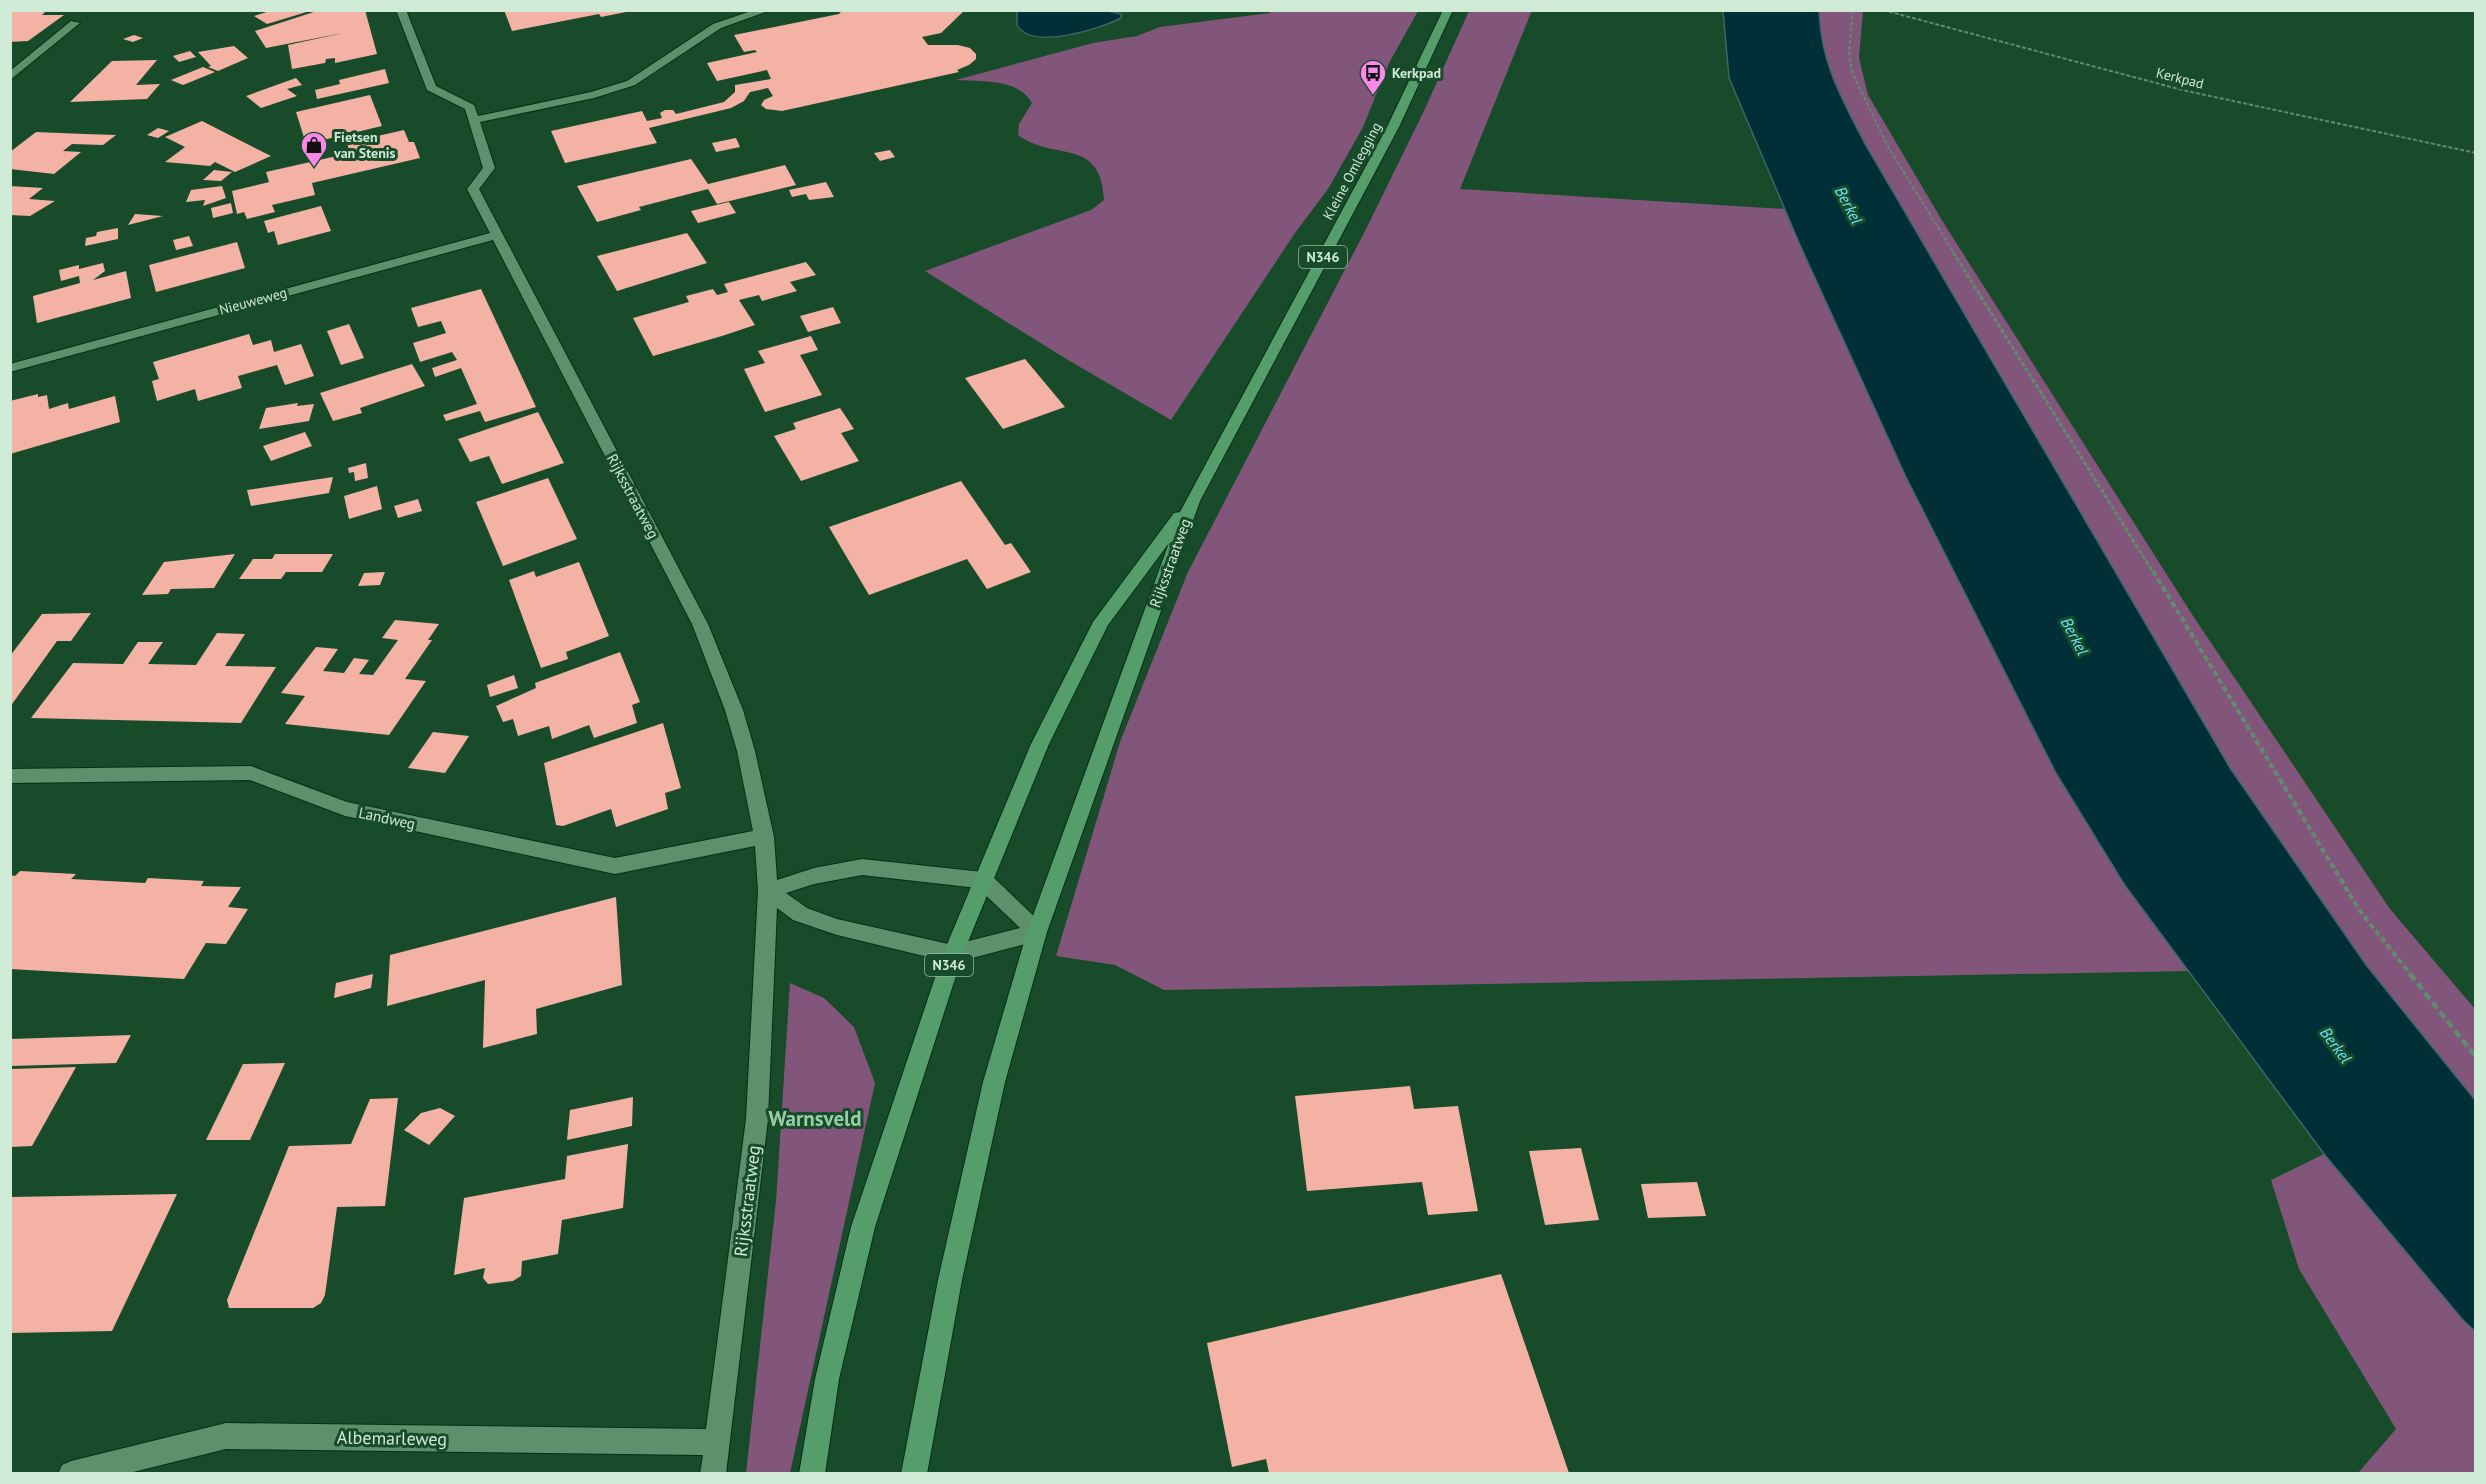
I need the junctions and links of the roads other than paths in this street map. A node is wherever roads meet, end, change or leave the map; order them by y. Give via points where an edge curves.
1 (401, 10) edge
2 (766, 10) edge
3 (1448, 10) edge
4 (75, 23) dead end
5 (10, 78) edge
6 (474, 120) junction
7 (496, 235) junction
8 (10, 368) edge
9 (1192, 501) junction
10 (10, 776) edge
11 (764, 837) junction
12 (983, 880) junction
13 (768, 891) junction
14 (1036, 932) junction
15 (952, 954) junction
16 (717, 1442) junction
17 (71, 1473) edge
18 (713, 1473) edge
19 (812, 1473) edge
20 (914, 1473) edge

1 - 6 street, Rijksstraatweg via 431,88 462,101 470,107
2 - 6 street via 717,26 631,82 594,95
3 - 9 main road, Kleine Omlegging / N346 via 1393,127
4 - 5 street
6 - 7 street, Rijksstraatweg via 489,168 473,189
7 - 8 street, Nieuweweg
7 - 11 street, Rijksstraatweg via 700,624 734,710
9 - 12 main road, Rijksstraatweg / N346 via 1101,622 1040,744
9 - 14 main road, Rijksstraatweg / N346
10 - 11 street, Landweg via 251,772 345,809 615,866
11 - 13 street, Rijksstraatweg
12 - 13 street via 862,867 814,876
12 - 14 street
12 - 15 main road, Rijksstraatweg / N346
13 - 15 street via 800,914 837,927
13 - 16 street, Rijksstraatweg via 758,1119
14 - 15 street
14 - 20 main road, Rijksstraatweg / N346 via 994,1082 950,1280
15 - 19 main road, Rijksstraatweg / N346 via 863,1227 827,1380
16 - 17 street, Albemarleweg via 226,1436
16 - 18 street, Rijksstraatweg

